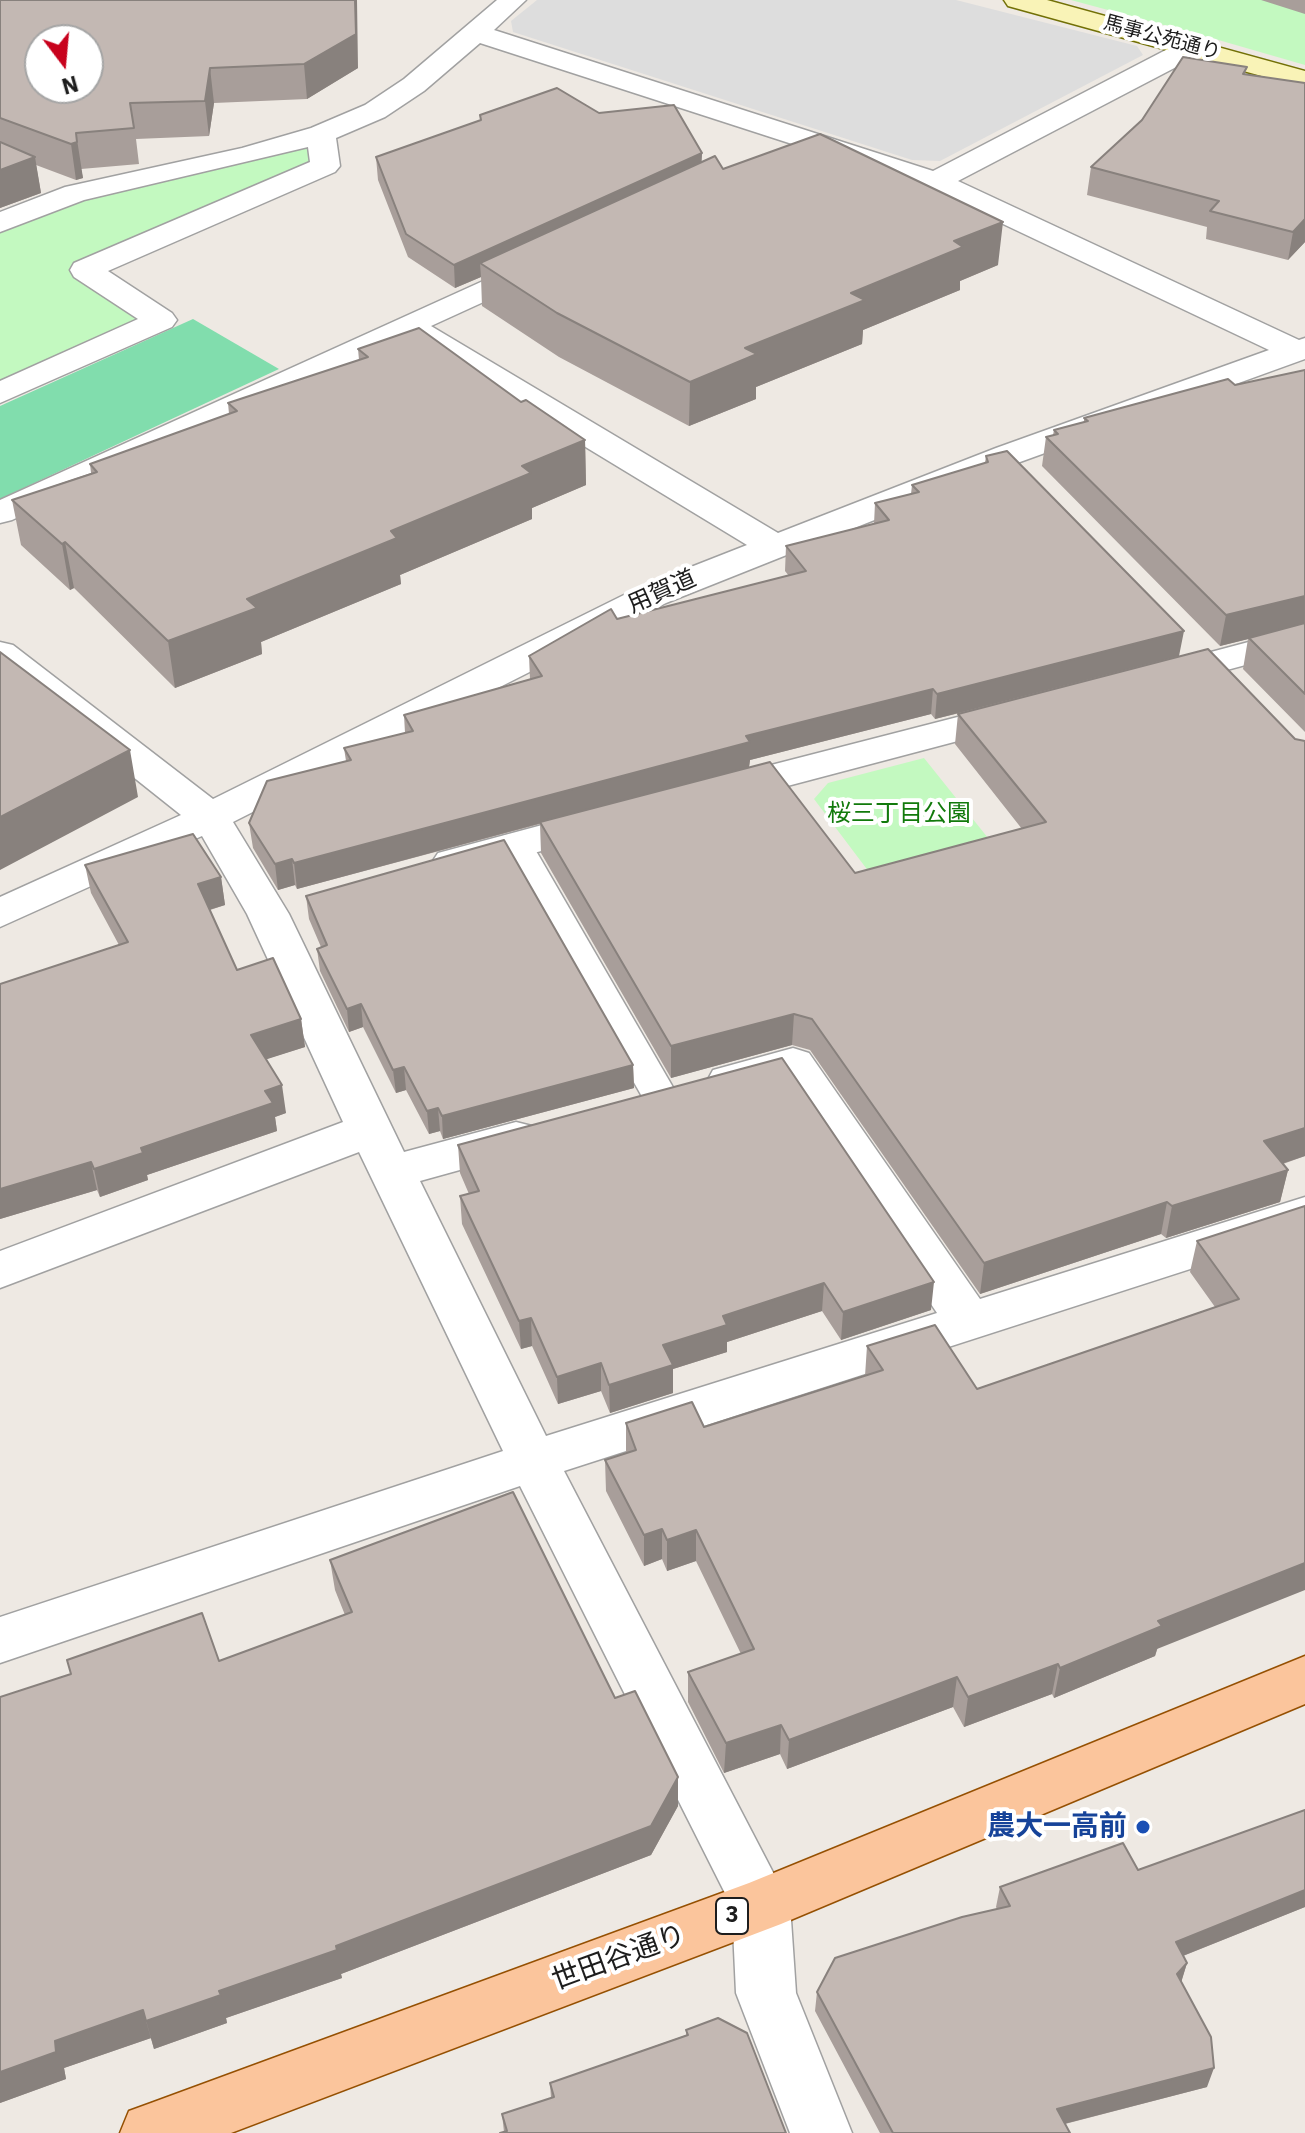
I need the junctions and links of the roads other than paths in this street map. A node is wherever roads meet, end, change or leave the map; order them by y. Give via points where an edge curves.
1 (513, 0) edge
2 (1017, 0) edge
3 (474, 32) junction
4 (1195, 46) junction
5 (1305, 80) edge
6 (321, 134) junction
7 (806, 142) junction
8 (763, 161) edge
9 (38, 178) edge
10 (935, 181) junction
11 (75, 193) junction
12 (0, 223) edge
13 (564, 253) edge
14 (407, 326) junction
15 (1300, 349) edge
16 (0, 393) edge
17 (0, 513) edge
18 (772, 545) junction
19 (1181, 630) edge
20 (1305, 638) edge
21 (0, 653) edge
22 (1213, 663) junction
23 (1122, 687) edge
24 (1244, 695) edge
25 (1046, 706) edge
26 (682, 801) edge
27 (637, 813) edge
28 (210, 817) junction
29 (515, 844) junction
30 (413, 873) edge
31 (0, 913) edge
32 (661, 1098) junction
33 (616, 1110) edge
34 (557, 1127) edge
35 (369, 1130) junction
36 (393, 1172) junction
37 (1305, 1214) edge
38 (0, 1270) edge
39 (969, 1321) junction
40 (533, 1461) junction
41 (0, 1640) edge
42 (1305, 1679) edge
43 (761, 1905) junction
44 (151, 2133) edge
45 (821, 2133) edge

1 - 3 street
2 - 4 street, 馬事公苑通り
3 - 6 street via 414,85 375,111
3 - 7 street
4 - 5 street, 馬事公苑通り
4 - 10 street
6 - 11 street
6 - 16 street via 325,166 85,270 161,320
7 - 8 street
7 - 10 street
9 - 11 street
10 - 15 street
11 - 12 street
13 - 14 street
14 - 17 street
14 - 18 street
15 - 18 street, 用賀道 via 1018,466
18 - 28 street, 用賀道 via 653,595
19 - 22 street
20 - 22 street
21 - 28 street
22 - 23 street
22 - 24 street
25 - 26 street
27 - 29 street
28 - 31 street, 用賀道
28 - 35 street via 282,910
29 - 30 street
29 - 32 lane
32 - 33 street
32 - 39 street via 793,1064
34 - 36 street
35 - 36 street
35 - 38 street
36 - 40 street
37 - 39 street
39 - 40 street
40 - 41 street
40 - 43 street
42 - 43 main road, 世田谷通り / 3
43 - 44 main road, 世田谷通り / 3
43 - 45 street via 766,1993

